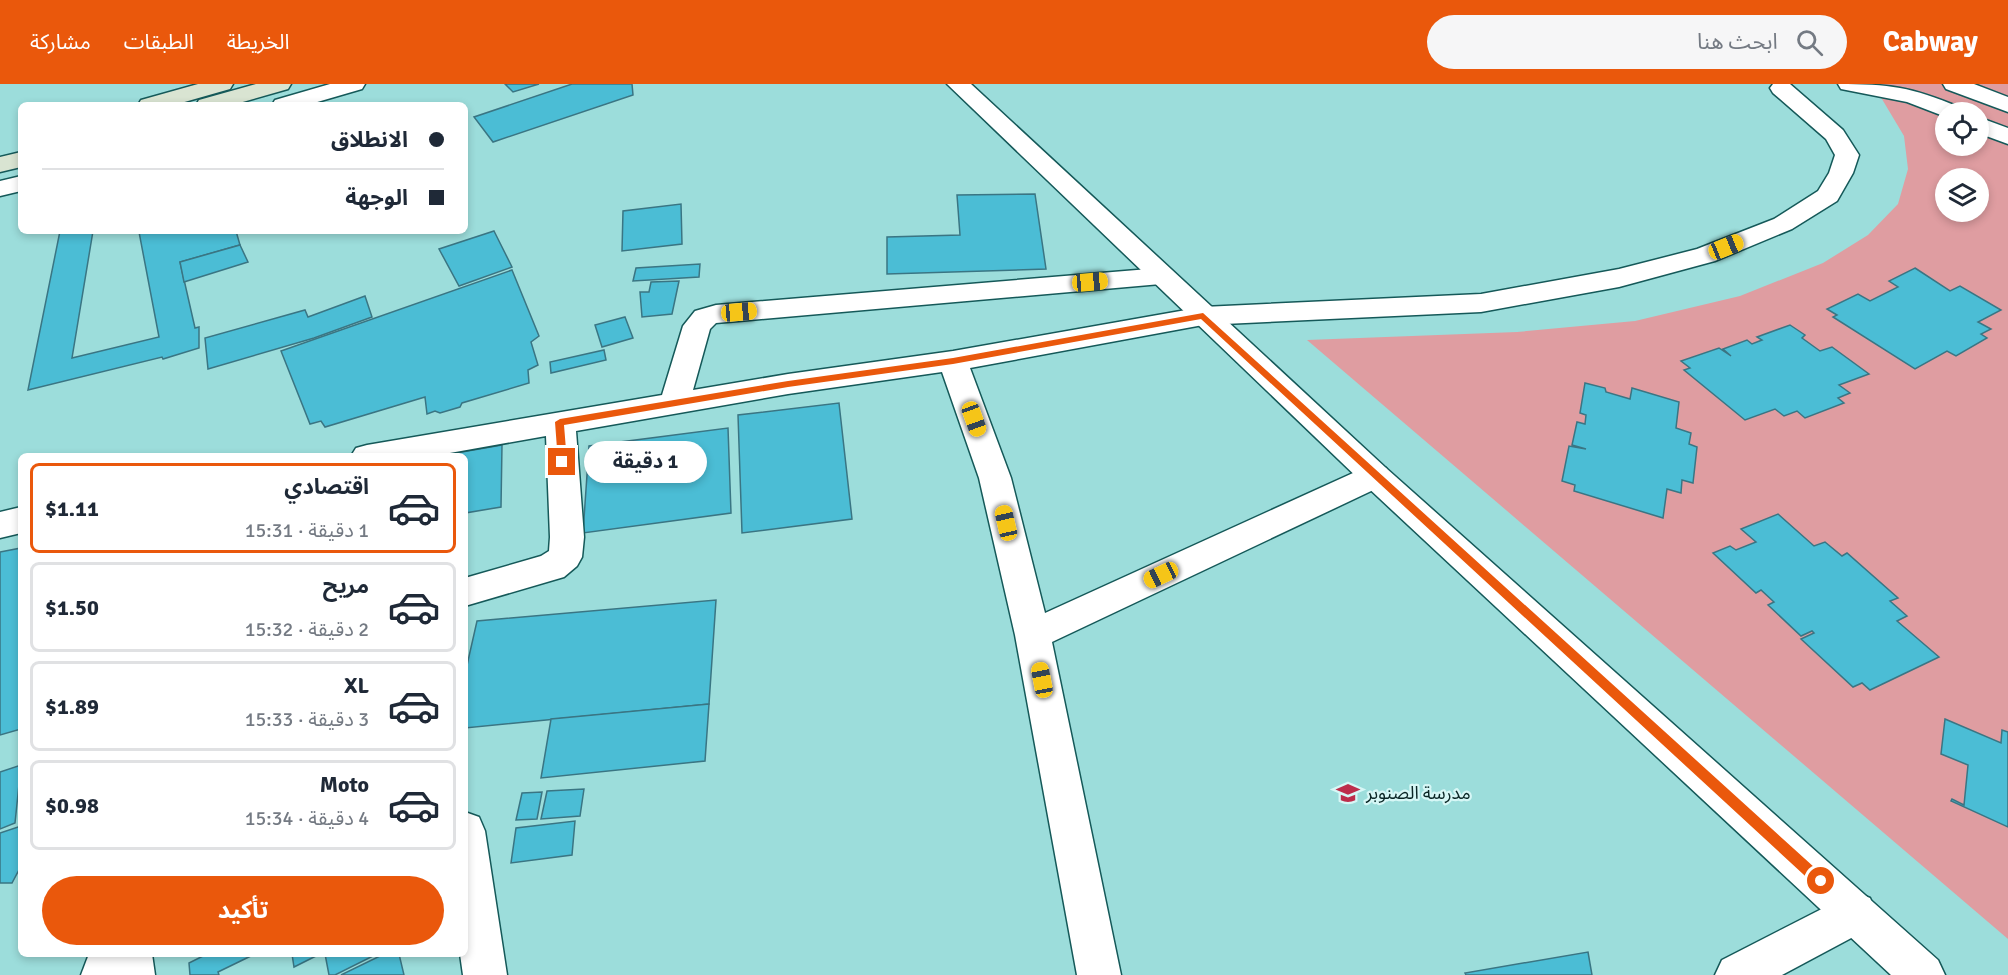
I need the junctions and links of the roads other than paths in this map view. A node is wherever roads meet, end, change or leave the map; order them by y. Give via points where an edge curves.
1 (222, 84) edge
2 (280, 84) edge
3 (354, 84) edge
4 (958, 84) edge
5 (1954, 84) edge
6 (1777, 86) edge
7 (1832, 91) edge
8 (159, 102) edge
9 (217, 102) edge
10 (293, 102) edge
11 (1935, 105) edge
12 (2008, 105) edge
13 (1989, 129) edge
14 (1836, 135) junction
15 (2008, 137) edge
16 (18, 143) edge
17 (0, 148) edge
18 (18, 160) edge
19 (0, 165) edge
20 (18, 184) edge
21 (0, 189) edge
22 (1161, 276) junction
23 (1203, 316) junction
24 (953, 361) junction
25 (674, 403) junction
26 (560, 422) junction
27 (384, 453) edge
28 (1375, 476) junction
29 (18, 521) edge
30 (0, 525) edge
31 (468, 591) edge
32 (1033, 635) junction
33 (468, 853) edge
34 (1855, 913) junction
35 (110, 957) edge
36 (130, 957) edge
37 (103, 975) edge
38 (133, 975) edge
39 (485, 975) edge
40 (1098, 975) edge
41 (1737, 975) edge
42 (1923, 975) edge

1 - 8 main road
2 - 9 main road
3 - 10 street
4 - 22 street
5 - 12 street
6 - 7 street
6 - 14 street
7 - 11 street via 1913,96
7 - 14 street
13 - 15 street
14 - 23 street via 1847,155 1828,196 1784,224 1706,255 1619,278 1481,303
16 - 17 main road
18 - 19 main road
20 - 21 street
22 - 23 street
22 - 25 street via 716,314 705,317 697,326
23 - 24 street
23 - 28 street
24 - 25 street
24 - 32 street via 995,478
25 - 26 street
26 - 27 street
26 - 31 street via 565,557 552,567
28 - 32 street
28 - 34 street
29 - 30 street
32 - 40 street
33 - 39 street
34 - 41 street
34 - 42 street
35 - 37 street
36 - 38 street

